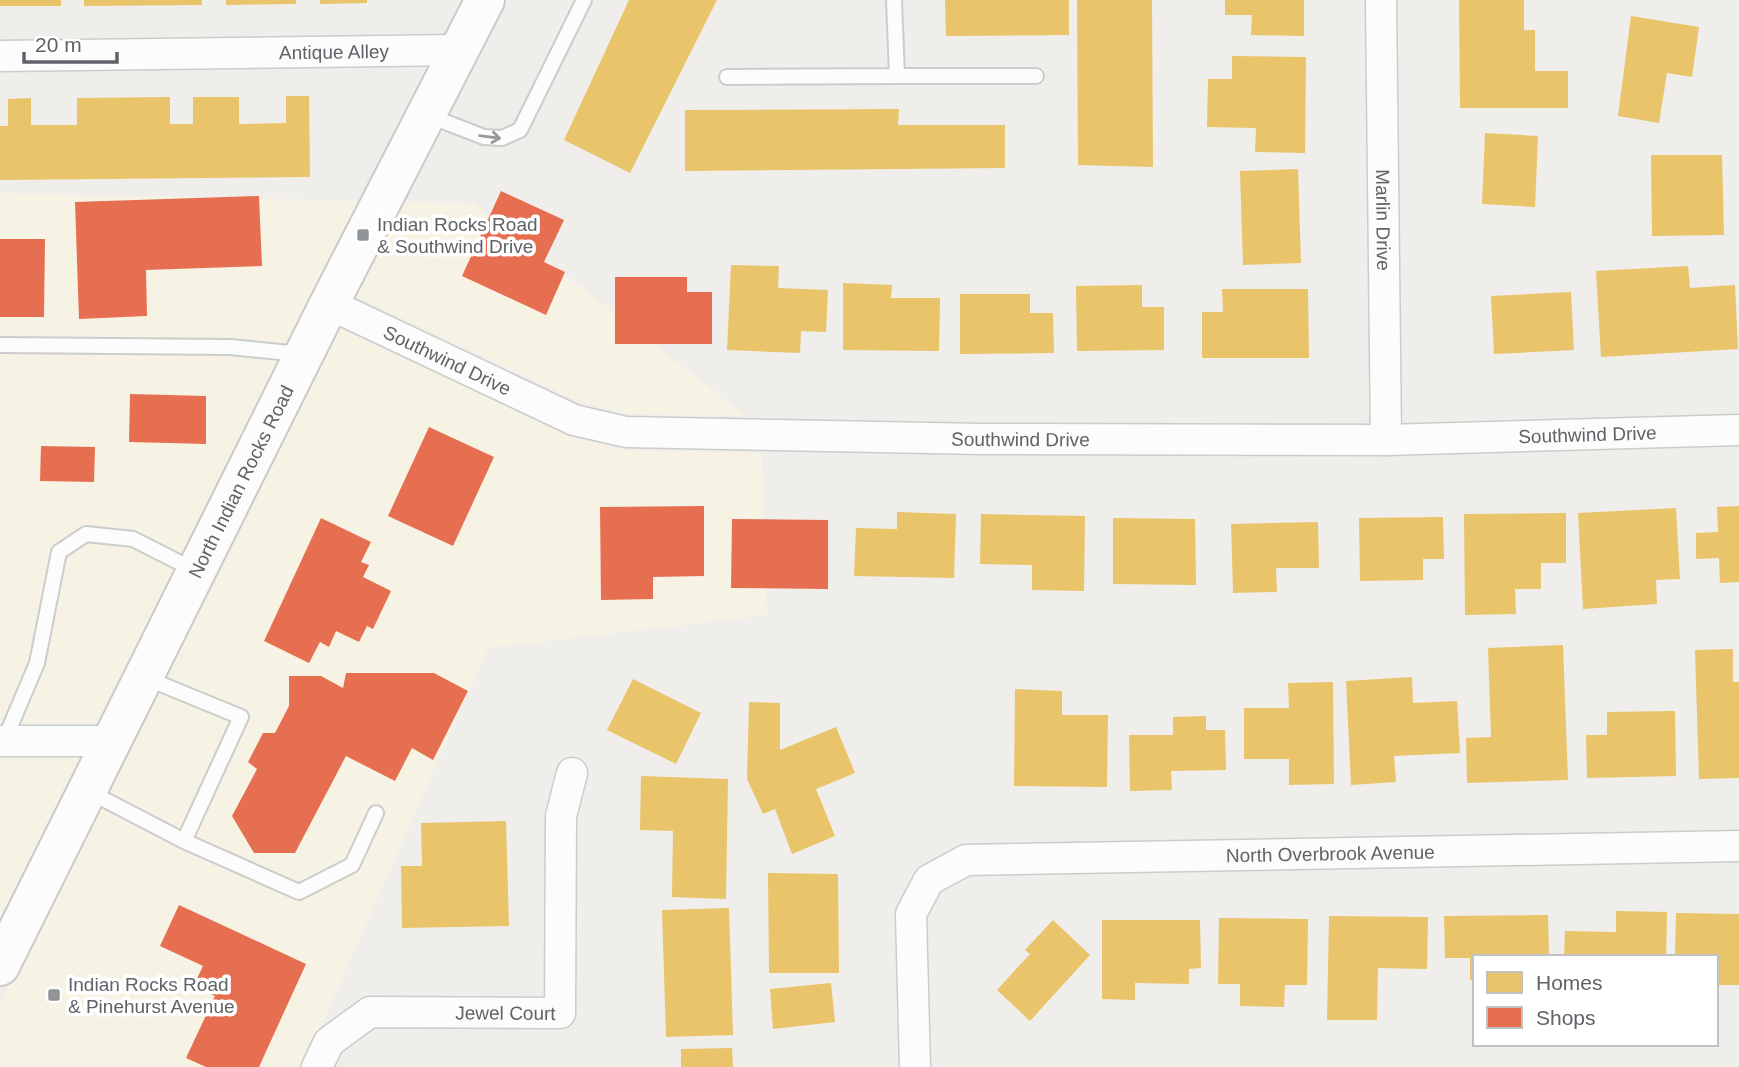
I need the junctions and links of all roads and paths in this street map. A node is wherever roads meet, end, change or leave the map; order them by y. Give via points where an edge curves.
1 (485, 0) edge
2 (583, 0) edge
3 (894, 0) edge
4 (1381, 0) edge
5 (458, 50) junction
6 (0, 56) edge
7 (897, 76) junction
8 (1035, 76) dead end
9 (727, 77) dead end
10 (426, 114) junction
11 (329, 304) junction
12 (0, 345) edge
13 (304, 354) junction
14 (1739, 430) edge
15 (1386, 440) junction
16 (196, 571) junction
17 (143, 677) junction
18 (2, 741) edge
19 (111, 741) junction
20 (572, 773) dead end
21 (87, 791) junction
22 (376, 813) dead end
23 (184, 841) junction
24 (1739, 846) edge
25 (0, 966) edge
26 (317, 1067) edge
27 (915, 1067) edge

1 - 5 street, North Indian Rocks Road
10 -> 2 lane via 484,138 502,138 520,130
3 - 7 lane
4 - 15 street, Marlin Drive
5 - 6 street, Antique Alley
5 - 10 street, North Indian Rocks Road
7 - 8 lane
7 - 9 lane
10 - 11 street, North Indian Rocks Road
11 - 13 street, North Indian Rocks Road
11 - 15 street, Southwind Drive via 574,420 626,432
12 - 13 lane via 230,347
13 - 16 street, North Indian Rocks Road
14 - 15 street, Southwind Drive
16 - 17 street, North Indian Rocks Road
16 - 18 lane via 133,539 86,534 59,552 37,663
17 - 19 street, North Indian Rocks Road
17 - 23 lane via 241,717
18 - 19 street
19 - 21 street, North Indian Rocks Road
20 - 26 street, Jewel Court via 561,817 560,1013 370,1012 329,1042
21 - 23 lane
21 - 25 street, North Indian Rocks Road
22 - 23 lane via 352,865 299,892
24 - 27 street, North Overbrook Avenue via 966,860 929,880 911,914

